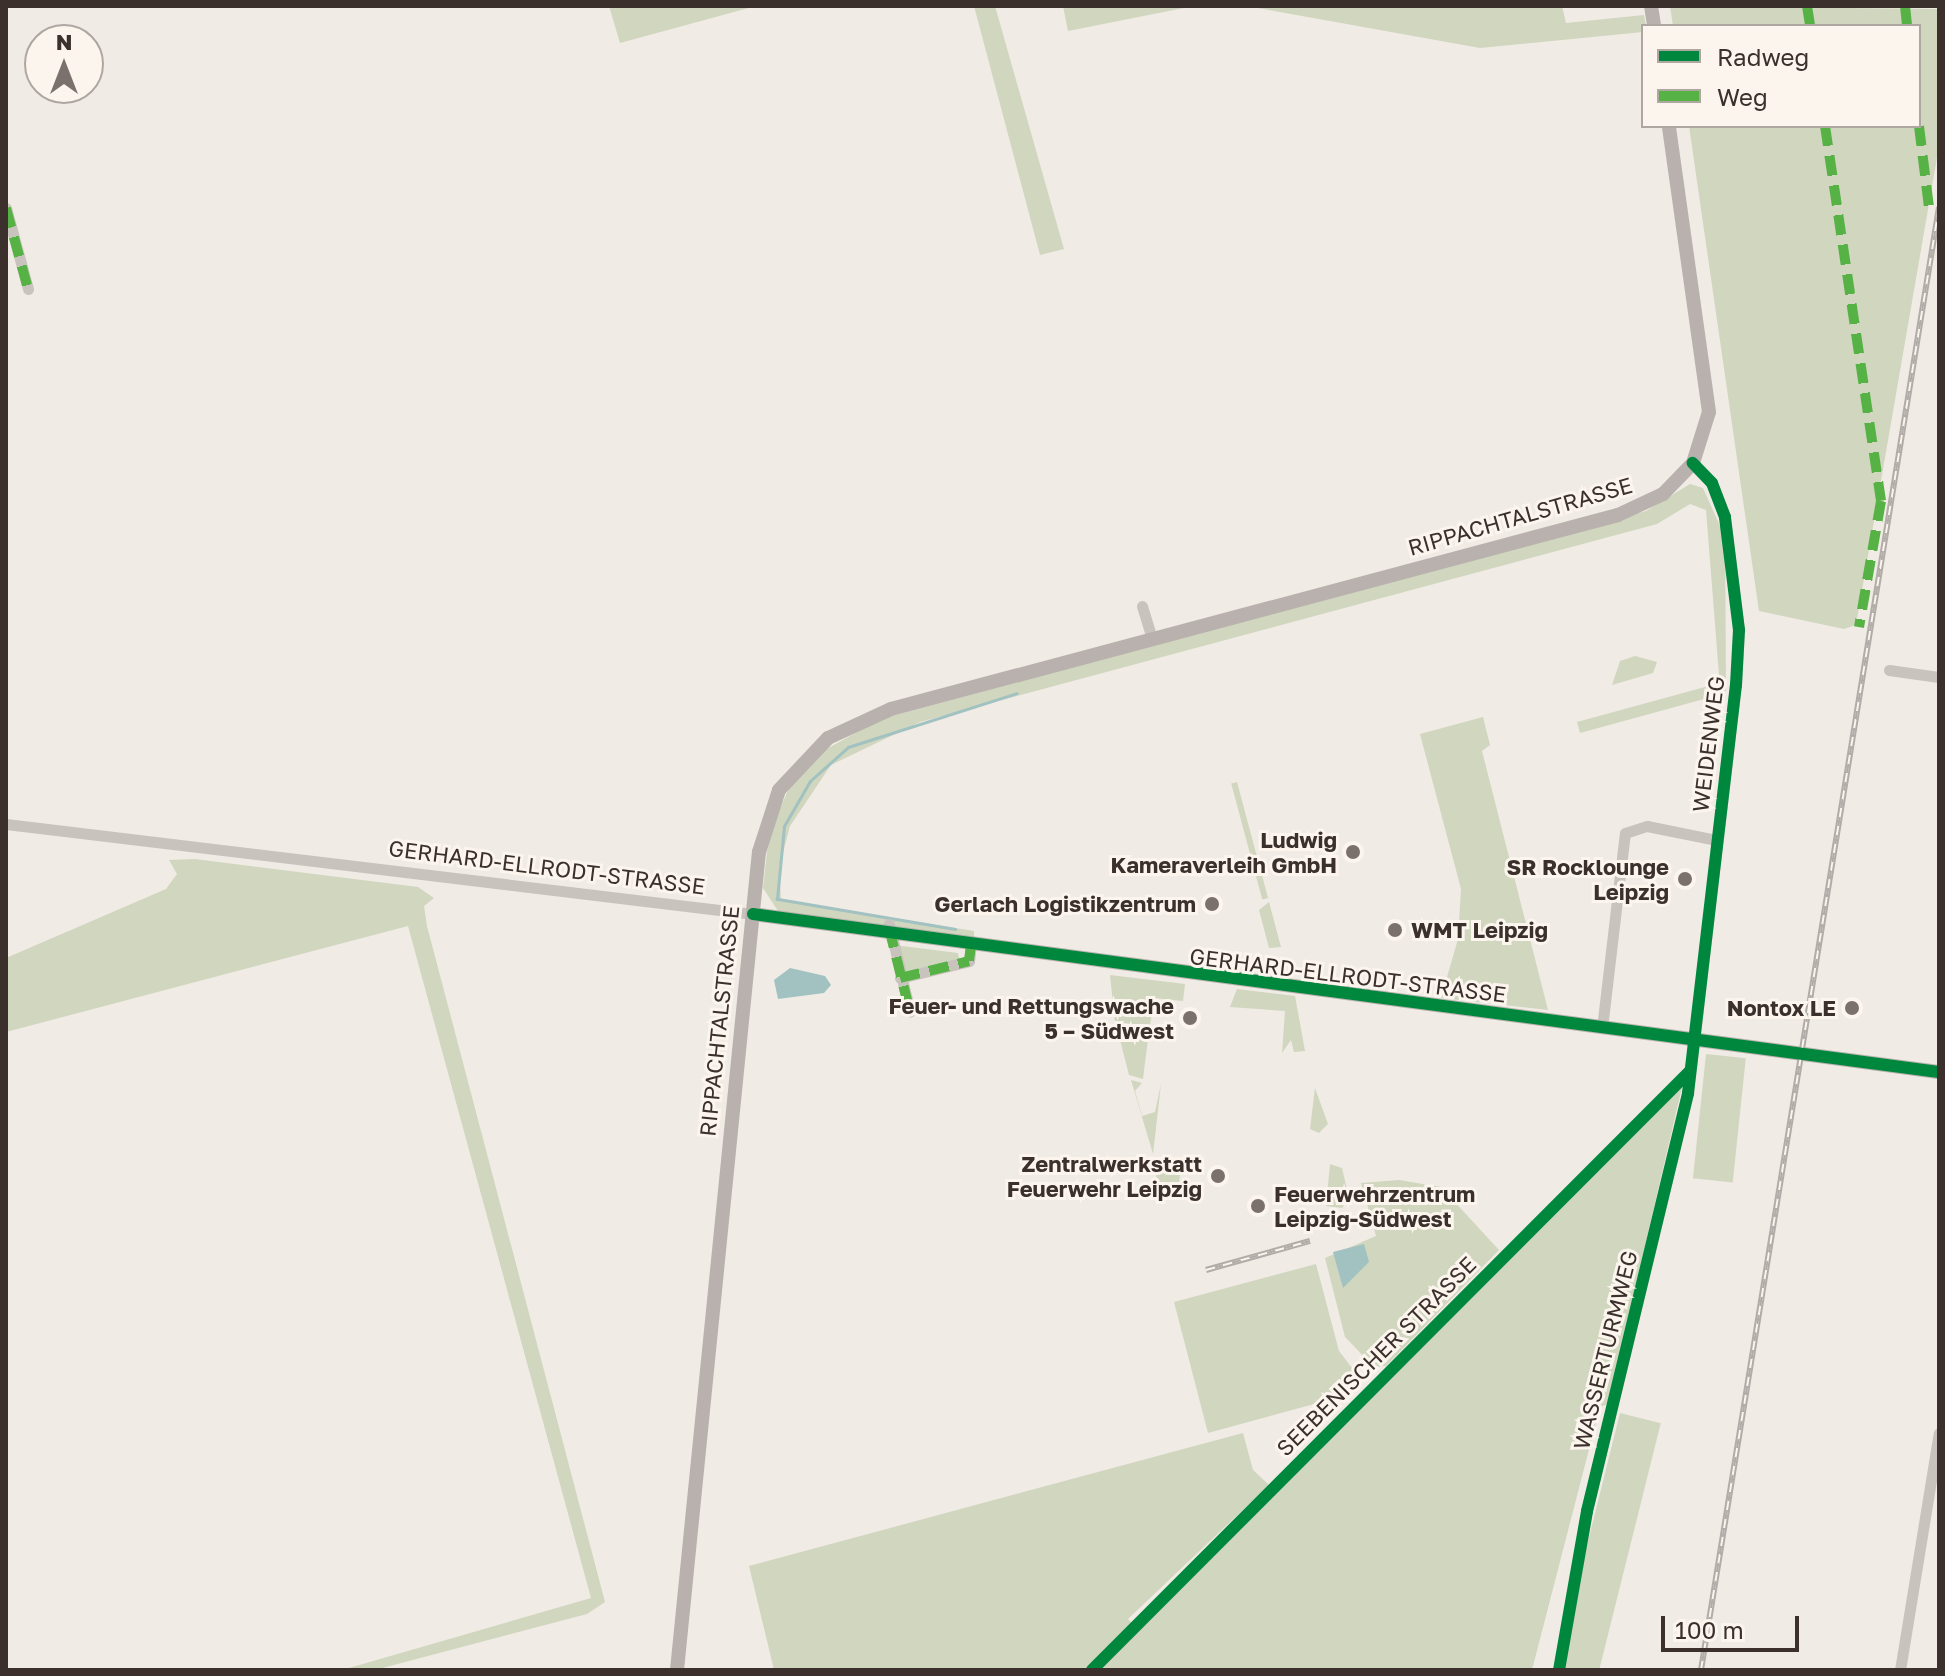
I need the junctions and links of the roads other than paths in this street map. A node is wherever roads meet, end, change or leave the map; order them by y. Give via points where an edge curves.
1 (1669, 128) edge
2 (7, 214) edge
3 (28, 289) dead end
4 (1693, 463) junction
5 (1142, 606) dead end
6 (1152, 639) junction
7 (1889, 670) dead end
8 (1939, 677) edge
9 (6, 824) edge
10 (1716, 840) junction
11 (753, 914) junction
12 (889, 929) junction
13 (971, 944) junction
14 (900, 978) junction
15 (910, 1012) dead end
16 (1602, 1028) junction
17 (1693, 1040) junction
18 (1689, 1072) junction
19 (1939, 1072) edge
20 (1939, 1433) edge
21 (677, 1670) edge
22 (1092, 1670) edge
23 (1559, 1670) edge
24 (1900, 1670) edge

1 - 4 main road, RIPPACHTALSTRASSE via 1709,392 1706,430
2 - 3 street
4 - 6 main road, RIPPACHTALSTRASSE via 1663,494 1618,515
4 - 10 street, WEIDENWEG via 1712,483 1725,517 1739,630
5 - 6 street
6 - 11 main road, RIPPACHTALSTRASSE via 891,709 828,738 779,790 759,852
7 - 8 street
9 - 11 street, GERHARD-ELLRODT-STRASSE
10 - 16 street via 1647,826 1625,833
10 - 17 street, WEIDENWEG
11 - 12 main road, GERHARD-ELLRODT-STRASSE
11 - 21 main road, RIPPACHTALSTRASSE
12 - 13 main road, GERHARD-ELLRODT-STRASSE
12 - 14 street
13 - 14 street via 969,961
13 - 16 main road, GERHARD-ELLRODT-STRASSE
14 - 15 street
16 - 17 main road, GERHARD-ELLRODT-STRASSE
17 - 18 street, WASSERTURMWEG
17 - 19 main road, GERHARD-ELLRODT-STRASSE
18 - 22 street, SEEBENISCHER STRASSE
18 - 23 street, WASSERTURMWEG via 1587,1511
20 - 24 street

